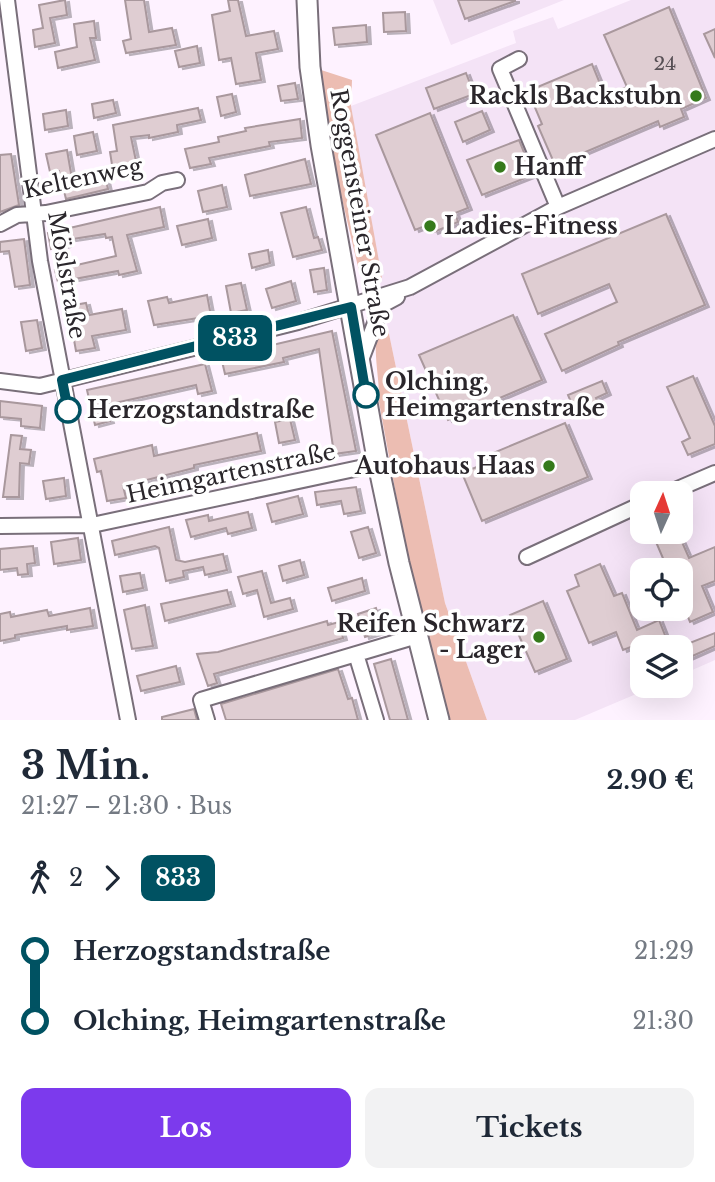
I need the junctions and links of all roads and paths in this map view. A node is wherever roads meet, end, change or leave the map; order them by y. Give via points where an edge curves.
1 (7, 0) edge
2 (306, 0) edge
3 (6, 36) edge
4 (519, 58) dead end
5 (715, 139) edge
6 (177, 180) dead end
7 (558, 207) junction
8 (33, 214) junction
9 (0, 224) edge
10 (410, 287) junction
11 (351, 307) junction
12 (361, 360) junction
13 (62, 380) junction
14 (0, 381) edge
15 (379, 464) junction
16 (715, 473) edge
17 (693, 482) edge
18 (630, 510) edge
19 (92, 525) junction
20 (0, 526) edge
21 (527, 557) dead end
22 (417, 636) junction
23 (356, 654) junction
24 (128, 720) edge
25 (207, 720) edge
26 (376, 720) edge
27 (439, 720) edge

1 - 3 street, Möslstraße
2 - 11 main road, Roggensteiner Straße via 310,67
3 - 8 street, Möslstraße
4 - 7 street via 500,69
5 - 7 street
6 - 8 street, Keltenweg via 148,192
7 - 10 street
8 - 9 street, Keltenweg via 17,215
8 - 13 street, Möslstraße
10 - 11 street
10 - 12 street via 382,305
11 - 12 main road, Roggensteiner Straße
11 - 13 street
12 - 15 main road, Roggensteiner Straße
13 - 14 street via 40,386
13 - 19 street, Möslstraße
15 - 19 street, Heimgartenstraße
15 - 22 main road, Roggensteiner Straße
16 - 17 street
18 - 21 street
19 - 20 street, Heimgartenstraße
19 - 24 street, Möslstraße
22 - 23 street
22 - 27 main road, Roggensteiner Straße
23 - 25 street via 201,700
23 - 26 street

